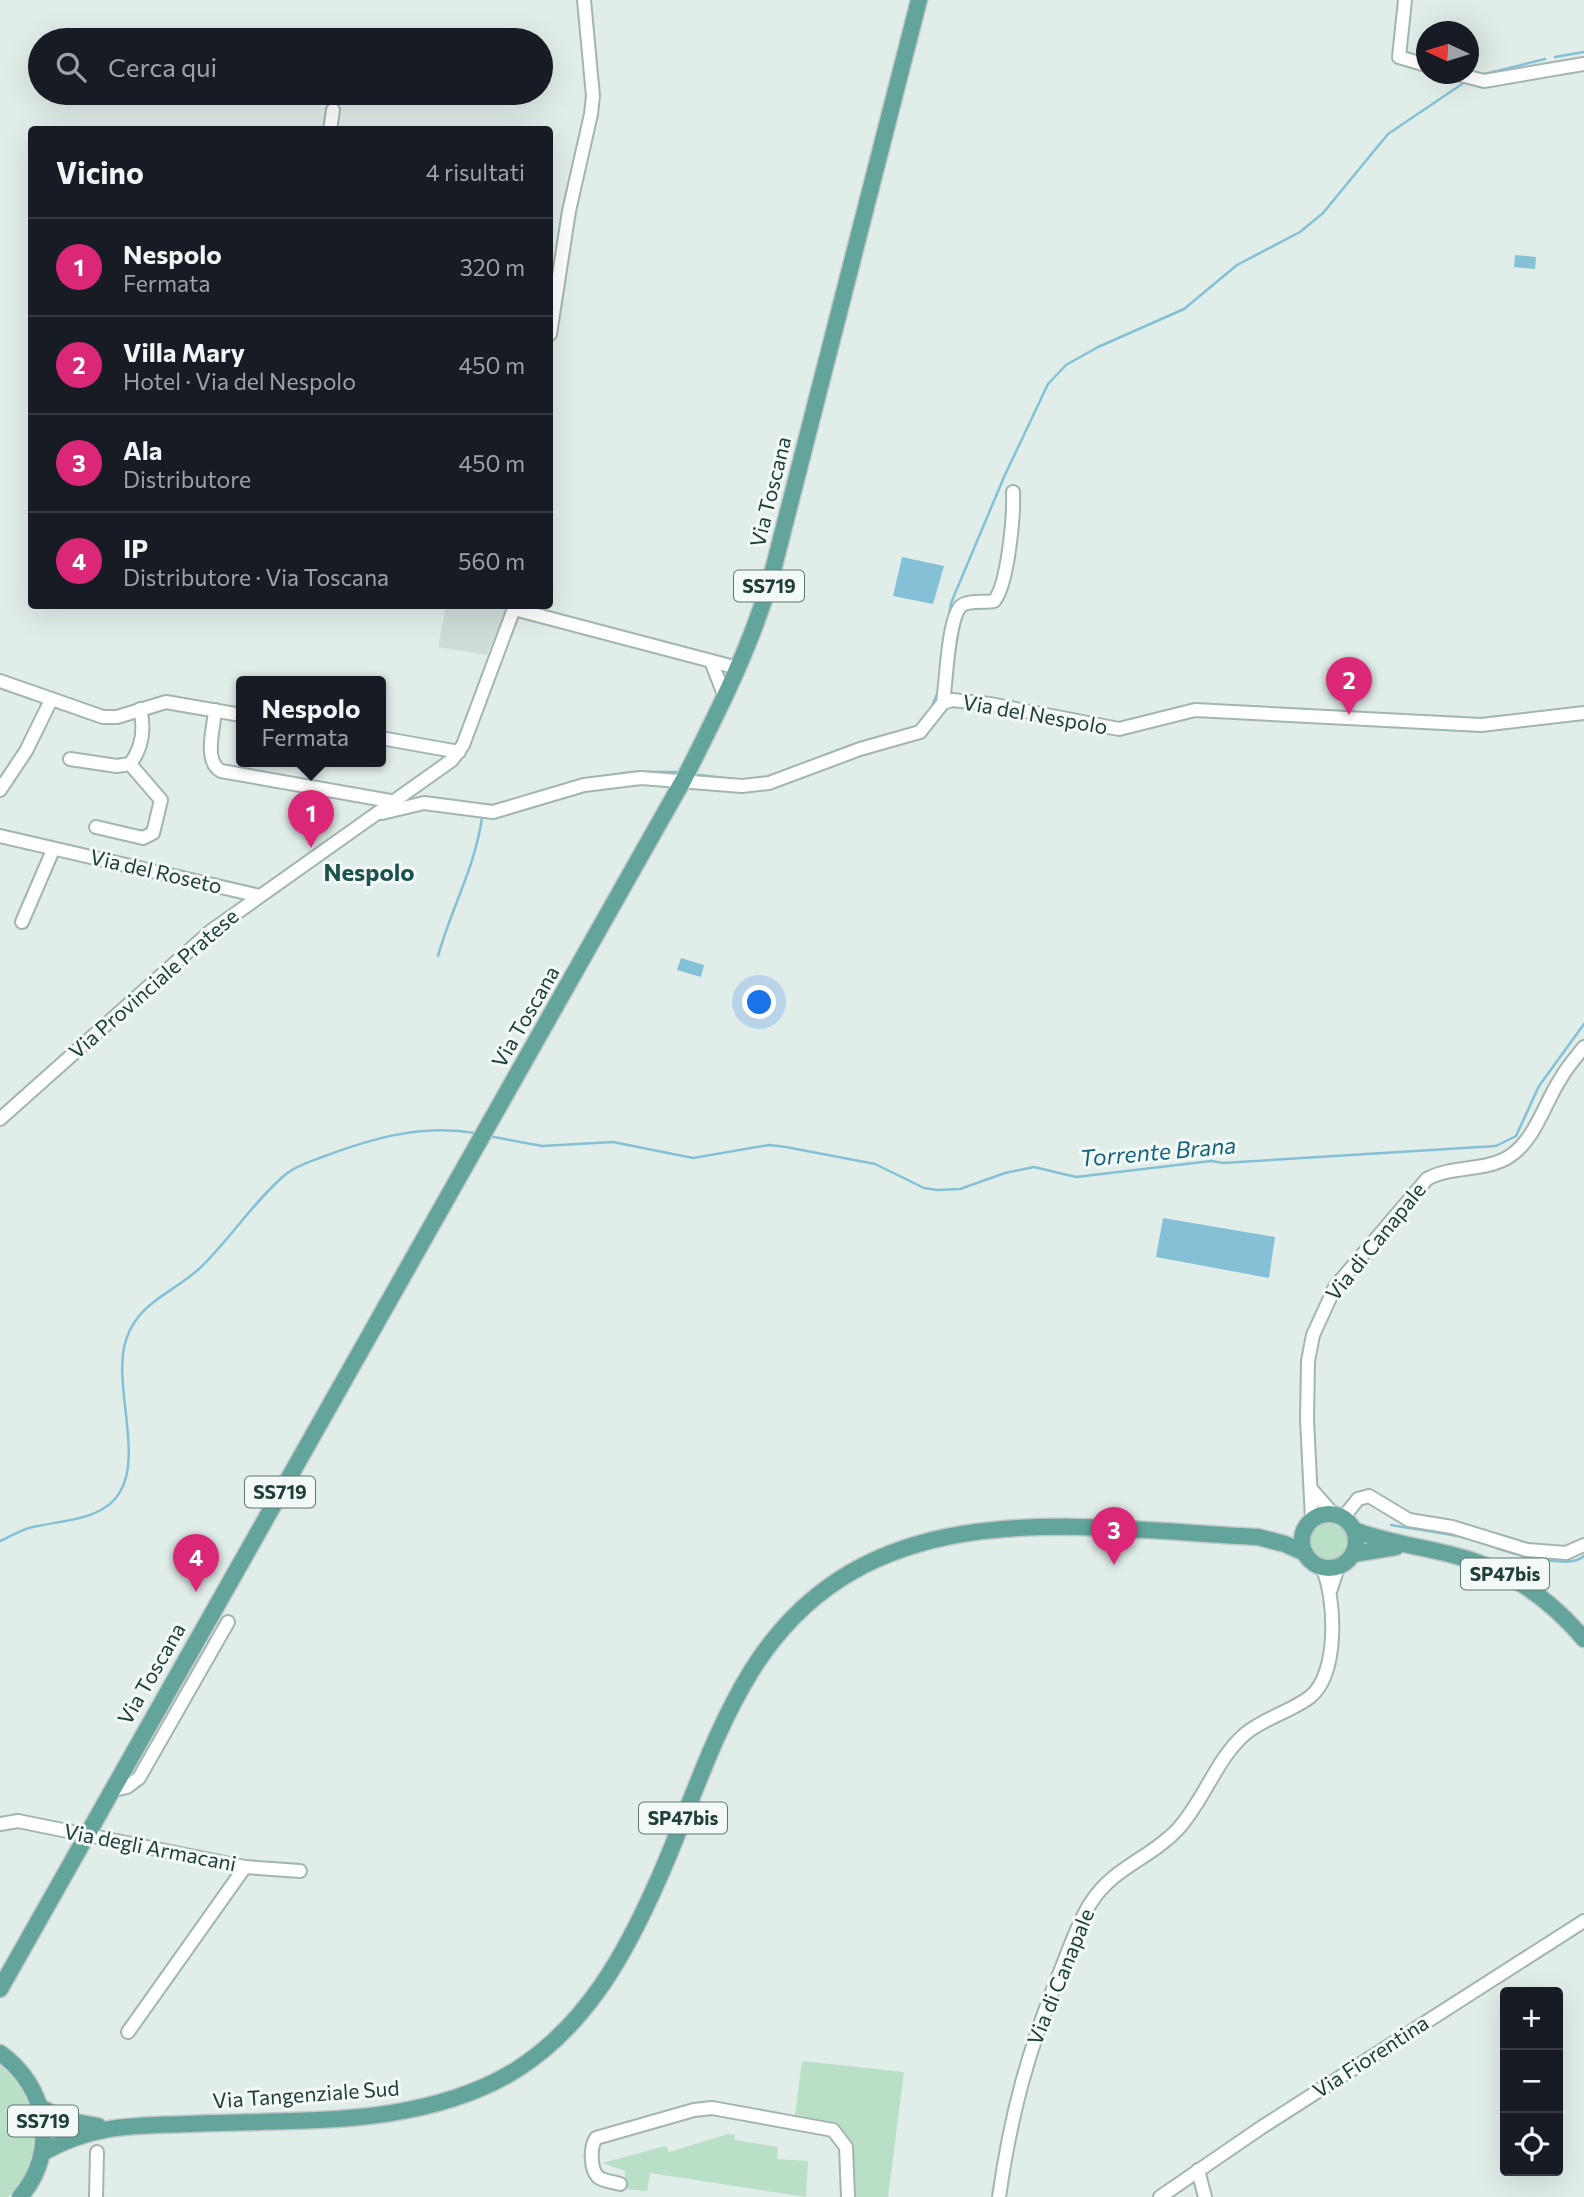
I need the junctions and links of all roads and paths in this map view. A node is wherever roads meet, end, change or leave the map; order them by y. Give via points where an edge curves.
1 (584, 0) edge
2 (919, 0) edge
3 (1405, 0) edge
4 (1416, 62) edge
5 (1584, 64) edge
6 (1479, 80) edge
7 (333, 110) dead end
8 (331, 126) edge
9 (554, 276) edge
10 (1013, 492) dead end
11 (513, 609) edge
12 (521, 609) edge
13 (711, 661) junction
14 (738, 668) junction
15 (0, 681) edge
16 (725, 697) junction
17 (51, 700) junction
18 (943, 703) junction
19 (140, 709) junction
20 (215, 710) junction
21 (1584, 713) edge
22 (236, 714) edge
23 (386, 739) edge
24 (459, 752) junction
25 (70, 759) dead end
26 (130, 764) junction
27 (684, 779) junction
28 (0, 790) edge
29 (396, 802) junction
30 (382, 813) junction
31 (96, 827) dead end
32 (0, 836) edge
33 (53, 850) junction
34 (260, 896) junction
35 (22, 922) dead end
36 (1584, 1047) edge
37 (0, 1119) edge
38 (1312, 1489) junction
39 (1344, 1521) junction
40 (1310, 1523) junction
41 (1258, 1537) junction
42 (1584, 1545) edge
43 (1406, 1546) junction
44 (1305, 1553) junction
45 (1353, 1554) junction
46 (1330, 1567) junction
47 (228, 1622) dead end
48 (1584, 1639) edge
49 (110, 1791) junction
50 (0, 1824) edge
51 (86, 1835) junction
52 (245, 1867) junction
53 (300, 1871) dead end
54 (1584, 1921) edge
55 (0, 1987) edge
56 (128, 2032) dead end
57 (1, 2052) edge
58 (40, 2107) junction
59 (114, 2127) junction
60 (97, 2152) dead end
61 (42, 2153) junction
62 (1198, 2170) junction
63 (620, 2184) dead end
64 (20, 2197) edge
65 (96, 2197) edge
66 (848, 2197) edge
67 (999, 2197) edge
68 (1160, 2197) edge
69 (1205, 2197) edge

1 - 9 street via 593,96
2 - 14 main road, Via Toscana / SS719 via 774,568
3 - 4 street via 1399,57
5 - 6 street
7 - 8 street
10 - 18 street, Via del Nespolo via 1000,590 994,601 965,604 959,609
11 - 24 street, Via Provinciale Pratese
12 - 13 street
13 - 14 street
13 - 16 street
14 - 16 main road, Via Toscana / SS719
15 - 17 street
16 - 27 main road, Via Toscana / SS719
17 - 19 street via 103,717
17 - 28 street
18 - 21 street, Via del Nespolo via 970,701 1119,729 1195,710 1481,725
18 - 27 street, Via del Nespolo via 920,732 769,783 742,786
19 - 20 street via 166,702
19 - 26 street via 143,735
20 - 22 street
20 - 29 street via 211,758 221,771
23 - 24 street
24 - 29 street, Via Provinciale Pratese
25 - 26 street
26 - 31 street via 161,800 153,833 143,838
27 - 30 street, Via del Nespolo via 603,782 493,812 424,803
27 - 49 main road, Via Toscana / SS719
29 - 30 street, Via Provinciale Pratese
30 - 34 street, Via Provinciale Pratese
32 - 33 street, Via del Roseto
33 - 34 street, Via del Roseto
33 - 35 street
34 - 37 street, Via Provinciale Pratese via 171,964
36 - 38 street, Via di Canapale via 1562,1075 1527,1139 1511,1156 1426,1180 1330,1295 1312,1335 1308,1361
38 - 39 street
38 - 40 street, Via di Canapale
39 - 40 main road, Via Tangenziale Sud / SP47bis via 1323,1515
39 - 42 street via 1358,1499 1369,1496 1409,1520 1452,1527 1527,1550 1566,1553
39 - 43 main road, Via Tangenziale Sud / SP47bis
39 - 45 main road via 1356,1542
40 - 41 main road, Via Tangenziale Sud / SP47bis
40 - 44 main road via 1303,1539
41 - 44 main road, Via Tangenziale Sud / SP47bis
41 - 59 main road, Via Tangenziale Sud / SP47bis via 1008,1529 927,1539 877,1558 803,1608 754,1668 708,1753 626,1948 582,2012 537,2055 483,2086 411,2109
43 - 45 main road, Via Tangenziale Sud / SP47bis
43 - 48 main road, Via Tangenziale Sud / SP47bis via 1464,1558 1515,1579 1555,1607
44 - 46 main road, Via Tangenziale Sud / SP47bis
45 - 46 main road
46 - 67 street, Via di Canapale via 1329,1663 1323,1683 1300,1703 1245,1734 1178,1830 1125,1866 1089,1905 1020,2083
47 - 49 street via 142,1774 132,1785
49 - 51 main road, Via Toscana / SS719
50 - 51 street, Via degli Armacani via 18,1821
51 - 52 street, Via degli Armacani
51 - 55 main road, Via Toscana / SS719
52 - 53 street, Via degli Armacani
52 - 56 street
54 - 62 street, Via Fiorentina
57 - 58 main road, SS719 via 22,2072
58 - 59 main road, Via Tangenziale Sud / SP47bis via 65,2120
58 - 61 main road, SS719
59 - 61 main road, Via Tangenziale Sud / SP47bis via 73,2136
60 - 65 street
61 - 64 main road, SS719
62 - 68 street, Via Fiorentina
62 - 69 street
63 - 66 street via 596,2173 592,2149 596,2138 694,2109 712,2108 833,2130 846,2147

